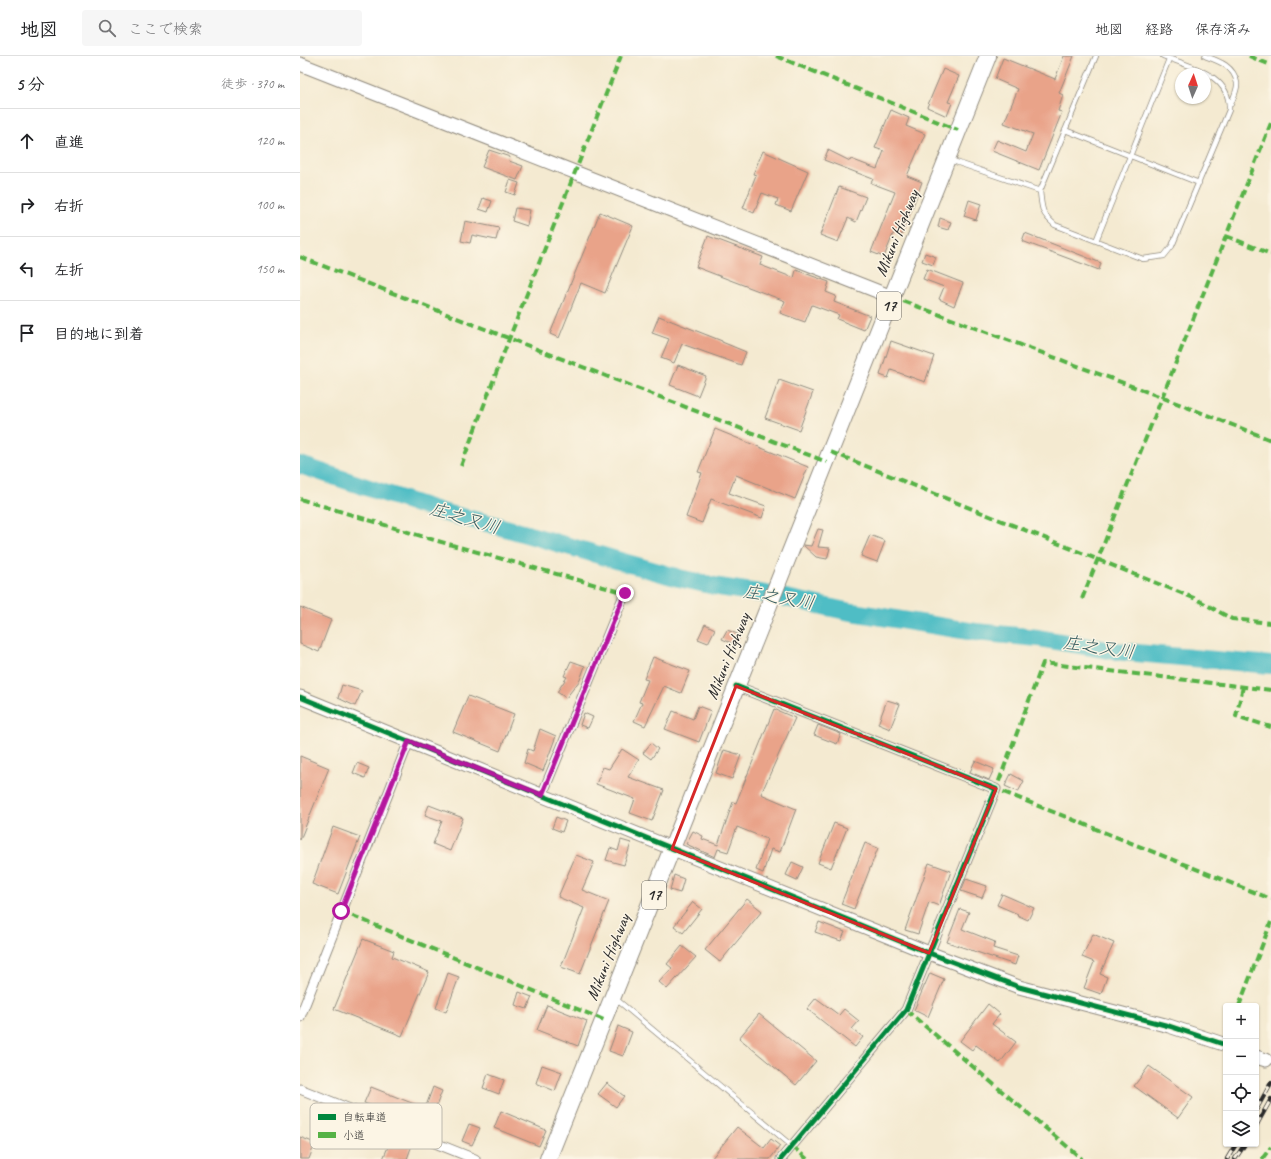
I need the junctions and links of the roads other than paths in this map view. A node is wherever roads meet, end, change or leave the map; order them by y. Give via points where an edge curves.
1 (988, 56) edge
2 (1096, 56) edge
3 (1163, 56) edge
4 (1205, 56) edge
5 (1169, 59) junction
6 (300, 64) edge
7 (1229, 110) junction
8 (1065, 130) junction
9 (1130, 155) junction
10 (947, 159) junction
11 (1199, 183) junction
12 (1040, 191) junction
13 (1096, 241) junction
14 (892, 297) junction
15 (625, 593) dead end
16 (736, 686) junction
17 (300, 697) edge
18 (409, 741) junction
19 (542, 795) junction
20 (672, 849) junction
21 (930, 953) junction
22 (613, 997) junction
23 (300, 1017) edge
24 (1223, 1044) edge
25 (300, 1089) edge
26 (335, 1103) edge
27 (442, 1146) edge
28 (792, 1146) junction
29 (475, 1159) edge
30 (548, 1159) edge
31 (781, 1159) edge

1 - 10 highway, Mikuni Highway / 17
2 - 8 lane
3 - 5 lane
4 - 7 lane via 1224,63 1232,71 1237,84
5 - 7 lane via 1217,78 1230,100
5 - 9 lane
6 - 14 street
7 - 11 lane
8 - 9 lane
8 - 12 lane
9 - 11 lane
9 - 13 lane
10 - 12 lane
10 - 14 highway, Mikuni Highway / 17
11 - 13 lane via 1172,246 1164,256 1143,259
12 - 13 lane via 1044,216 1055,225
14 - 16 highway, Mikuni Highway / 17
15 - 19 street
16 - 20 highway, Mikuni Highway / 17
16 - 21 street via 996,788
17 - 18 street
18 - 19 street
18 - 23 street
19 - 20 street
20 - 21 street
20 - 22 highway, Mikuni Highway / 17
21 - 24 street via 1019,987 1170,1026
21 - 28 street via 906,1010
22 - 28 lane
22 - 30 highway, Mikuni Highway / 17
25 - 26 street
27 - 29 street
28 - 31 street

